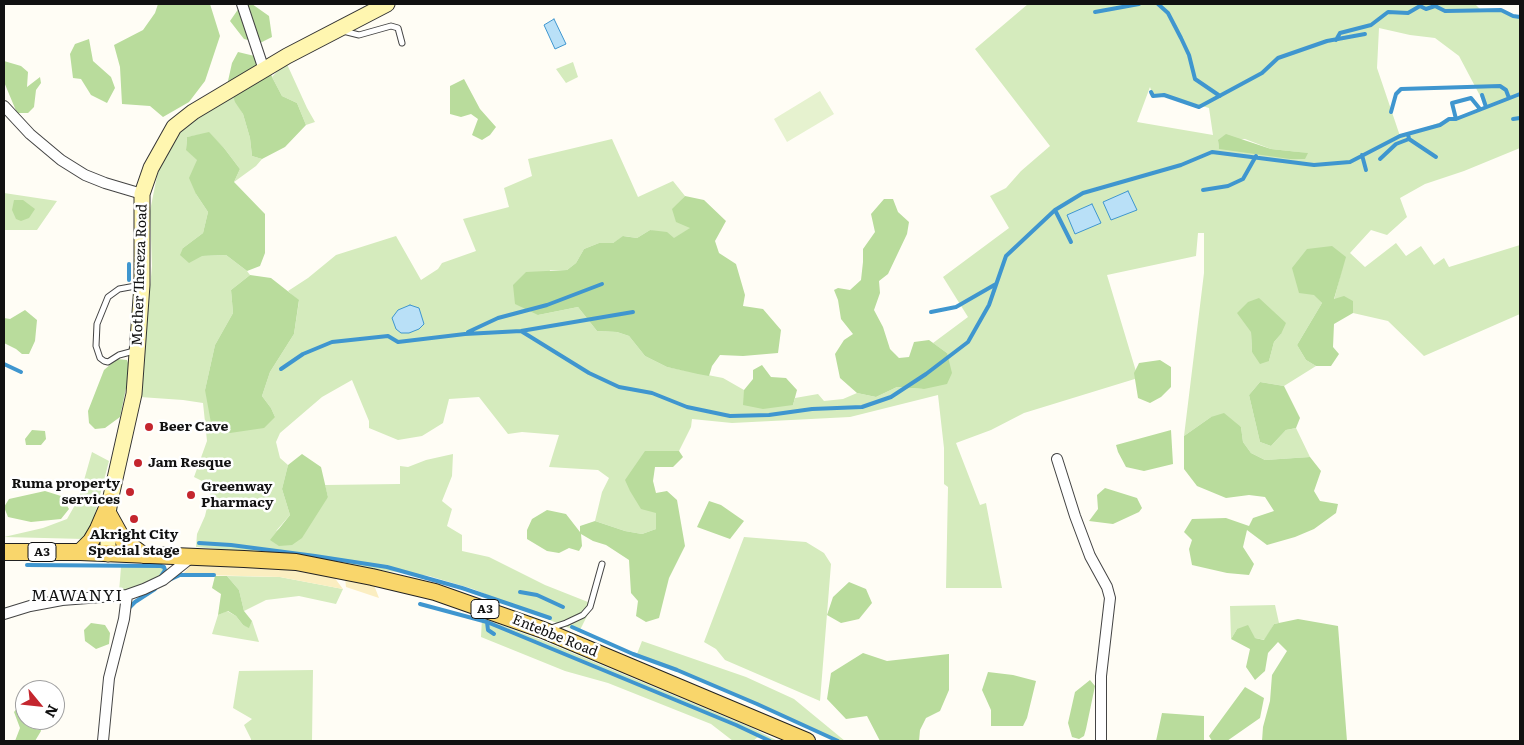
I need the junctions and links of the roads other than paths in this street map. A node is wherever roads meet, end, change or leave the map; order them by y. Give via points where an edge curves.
1 (242, 4) edge
2 (383, 5) edge
3 (339, 28) junction
4 (402, 42) dead end
5 (264, 70) junction
6 (4, 106) edge
7 (142, 194) junction
8 (142, 285) junction
9 (138, 351) junction
10 (1057, 458) dead end
11 (109, 507) junction
12 (4, 552) edge
13 (80, 552) junction
14 (108, 554) junction
15 (143, 555) junction
16 (193, 556) junction
17 (602, 564) dead end
18 (127, 595) junction
19 (4, 614) edge
20 (543, 630) junction
21 (103, 741) edge
22 (807, 741) edge
23 (1101, 741) edge

1 - 5 street
2 - 3 street, Mother Thereza Road
3 - 4 lane via 359,35 391,26 398,28
3 - 5 street, Mother Thereza Road
5 - 7 street, Mother Thereza Road via 193,112 174,127 151,168
6 - 7 street via 61,160 85,175
7 - 8 street, Mother Thereza Road
8 - 9 street, Mother Thereza Road
8 - 9 lane via 119,289 108,297 97,324 96,346 104,361
9 - 11 street, Mother Thereza Road via 134,394
10 - 23 street via 1090,556 1110,598 1101,676
11 - 13 main road via 92,540
11 - 14 street, Mother Thereza Road
11 - 15 main road via 123,540
12 - 13 main road, A3
13 - 14 main road, A3
14 - 15 main road, A3
15 - 16 main road, Entebbe Road / A3
16 - 18 street via 163,580
16 - 20 main road, Entebbe Road / A3 via 296,562 372,577 434,592
17 - 20 lane via 590,607 583,615
18 - 19 street via 62,600
18 - 21 street via 109,678
20 - 22 main road, Entebbe Road / A3

